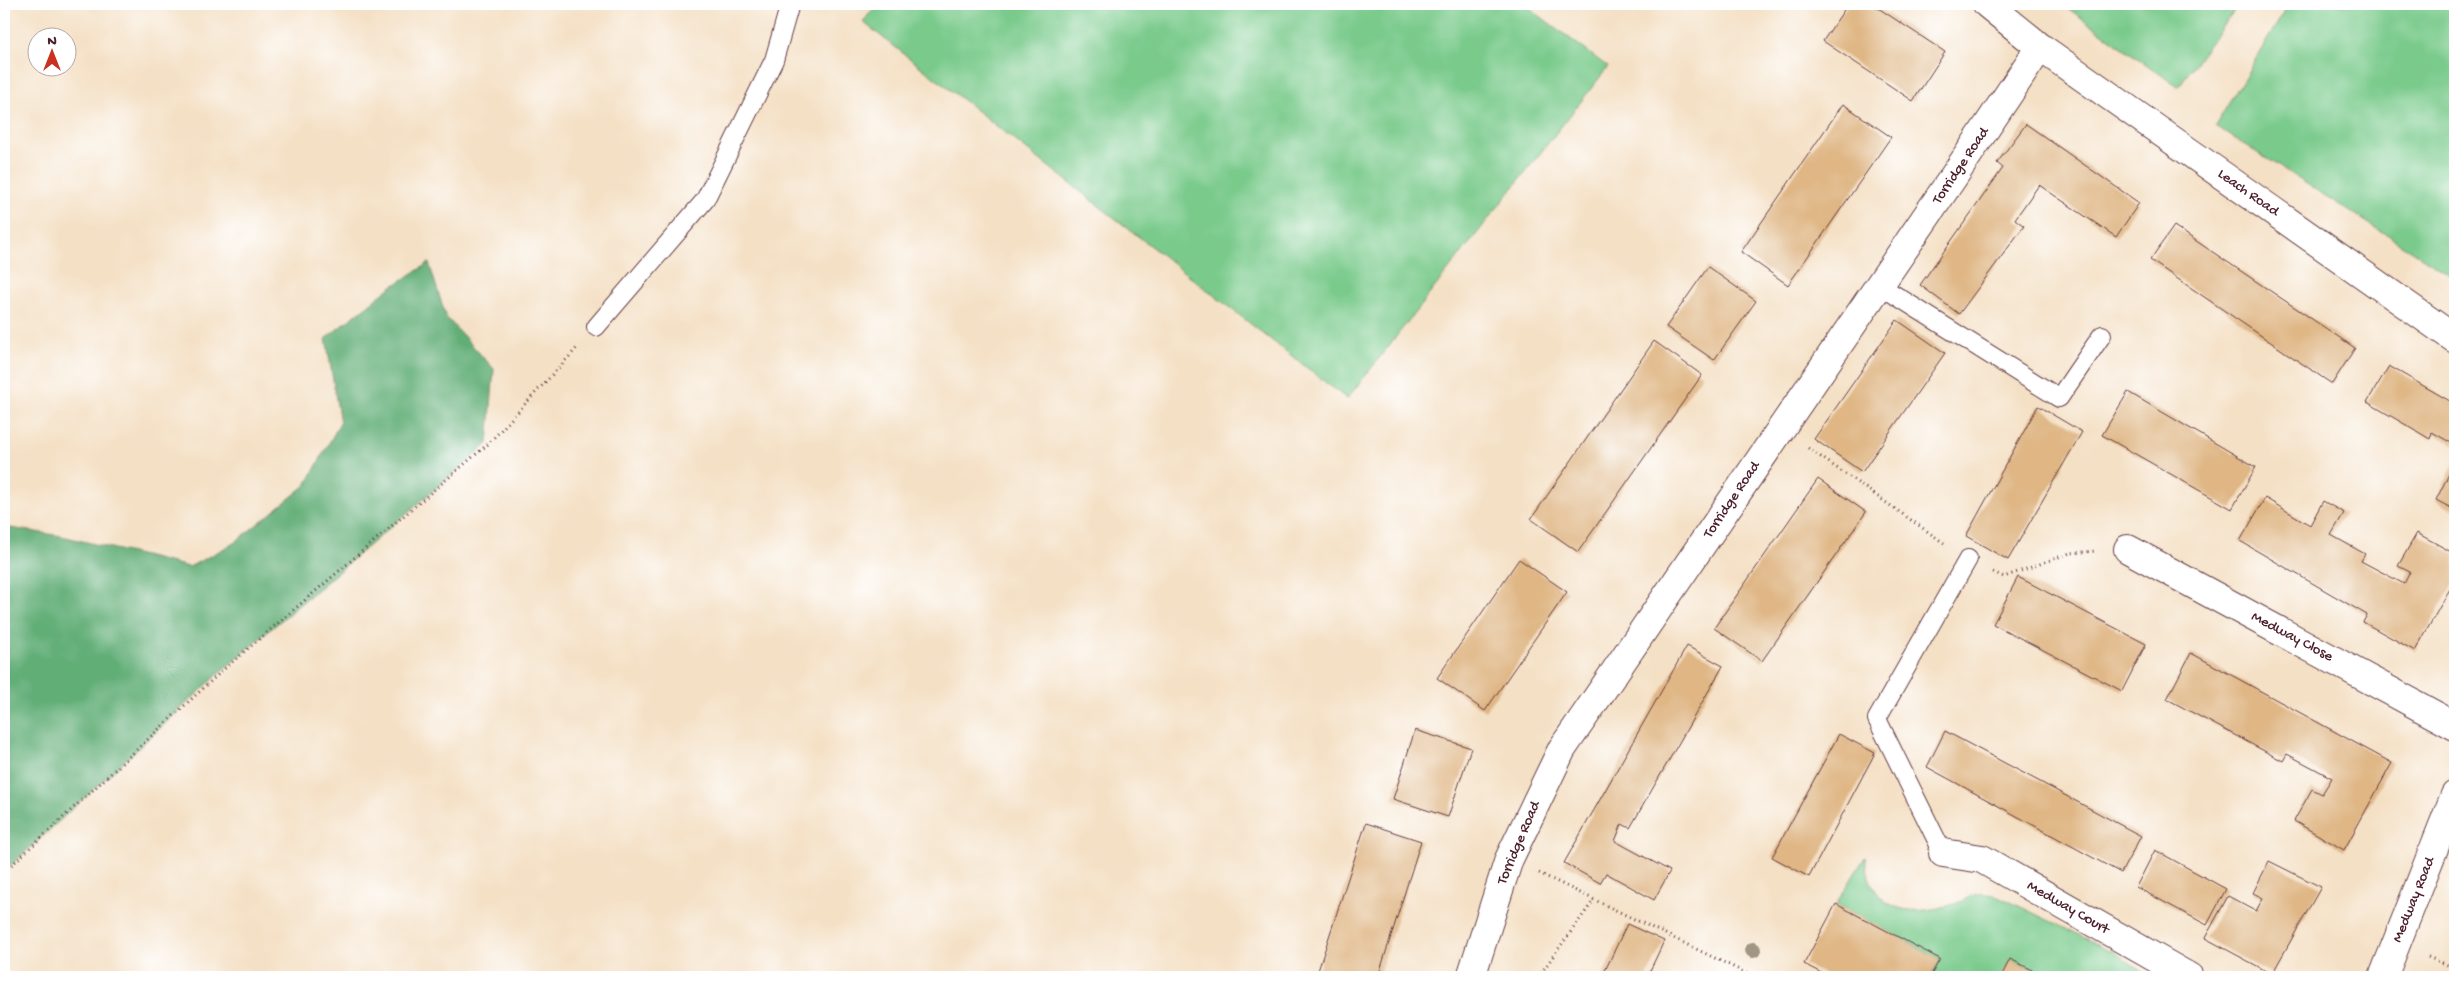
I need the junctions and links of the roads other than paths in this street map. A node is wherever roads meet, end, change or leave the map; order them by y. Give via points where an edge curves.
1 (790, 4) edge
2 (1986, 4) edge
3 (2040, 47) junction
4 (1879, 285) junction
5 (596, 327) road end
6 (2102, 335) dead end
7 (2455, 340) edge
8 (2128, 548) road end
9 (1968, 560) road end
10 (2455, 726) edge
11 (2455, 796) edge
12 (1943, 854) joint
13 (1471, 977) edge
14 (2189, 977) edge
15 (2383, 977) edge

1 - 5 lane via 774,60 705,200
2 - 3 street, Leach Road
3 - 4 street, Torridge Road
3 - 7 street, Leach Road
4 - 6 lane via 2059,398
4 - 13 street, Torridge Road via 1562,749 1509,859
8 - 10 street, Medway Close
9 - 12 lane via 1877,719
11 - 15 street, Medway Road
12 - 14 street, Medway Court via 1982,859

